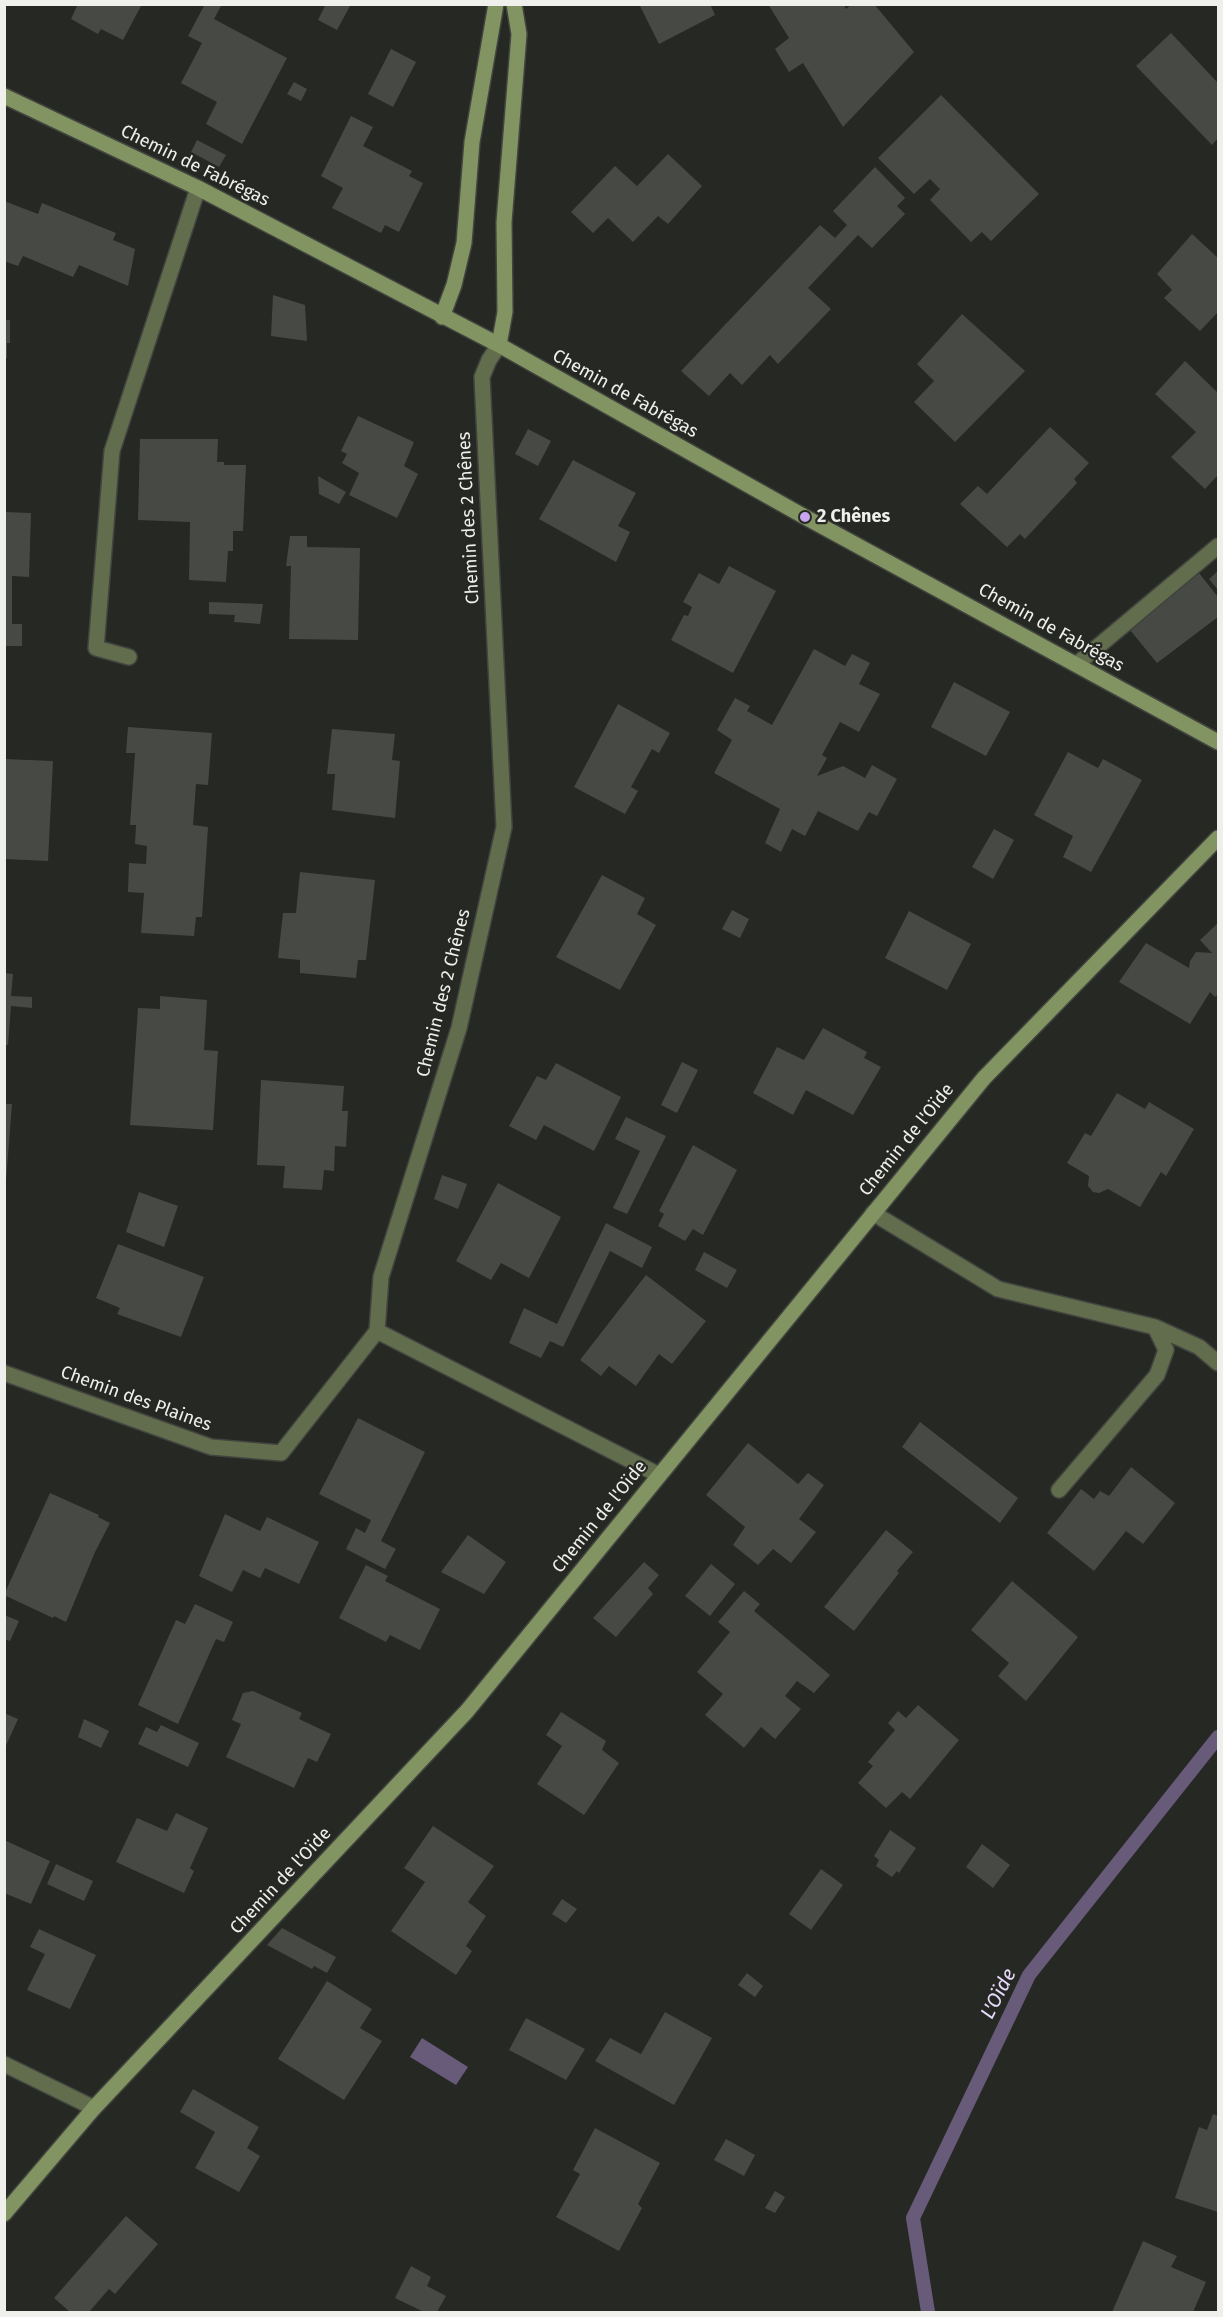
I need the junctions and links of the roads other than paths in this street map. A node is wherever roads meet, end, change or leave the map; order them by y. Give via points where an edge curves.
1 (496, 4) edge
2 (514, 4) edge
3 (4, 96) edge
4 (198, 188) junction
5 (442, 316) junction
6 (499, 345) junction
7 (1218, 546) edge
8 (129, 657) dead end
9 (1077, 664) junction
10 (1218, 742) edge
11 (1218, 838) edge
12 (873, 1213) junction
13 (1155, 1327) junction
14 (377, 1331) junction
15 (1218, 1363) edge
16 (4, 1373) edge
17 (659, 1475) junction
18 (1059, 1491) dead end
19 (4, 2064) edge
20 (94, 2108) junction
21 (4, 2214) edge

1 - 5 street via 472,142 464,243
2 - 6 street via 519,34 504,222 505,312
3 - 4 street, Chemin de Fabrégas
4 - 5 street, Chemin de Fabrégas
4 - 8 street via 112,451 96,648
5 - 6 street, Chemin de Fabrégas
6 - 9 street, Chemin de Fabrégas
6 - 14 street, Chemin des 2 Chênes via 482,377 504,827 459,1028 381,1277
7 - 9 street
9 - 10 street, Chemin de Fabrégas
11 - 12 street, Chemin de l'Oïde via 984,1078
12 - 13 street via 998,1288
12 - 17 street, Chemin de l'Oïde
13 - 15 street via 1199,1347
13 - 18 street via 1166,1350 1157,1375
14 - 16 street, Chemin des Plaines via 281,1453 211,1447
14 - 17 street
17 - 20 street, Chemin de l'Oïde via 467,1711
19 - 20 street
20 - 21 street, Chemin de l'Oïde

